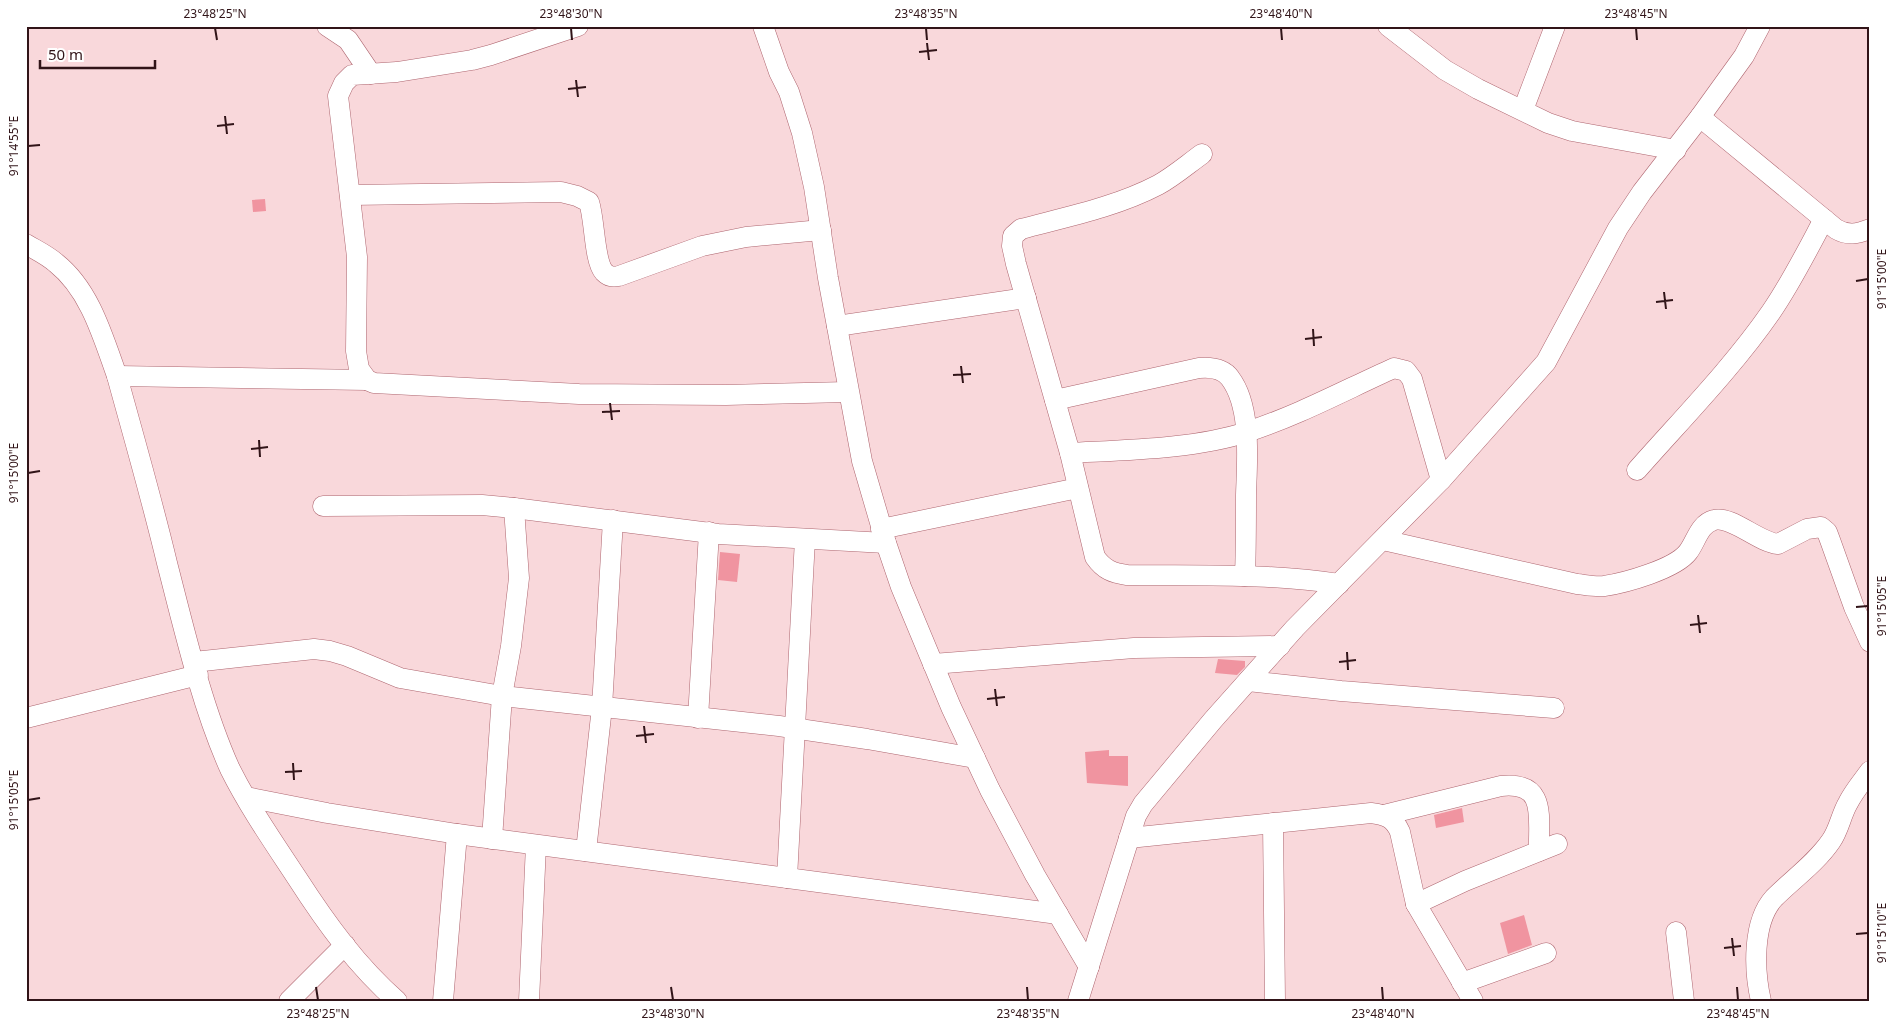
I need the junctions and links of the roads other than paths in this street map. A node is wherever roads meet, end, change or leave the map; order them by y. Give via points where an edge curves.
1 (327, 26) edge
2 (578, 26) edge
3 (763, 26) edge
4 (1388, 26) edge
5 (1555, 26) edge
6 (1760, 26) edge
7 (348, 33) edge
8 (372, 74) junction
9 (1522, 110) junction
10 (1700, 117) junction
11 (1676, 150) junction
12 (1202, 154) dead end
13 (350, 195) junction
14 (1824, 219) junction
15 (1870, 229) edge
16 (821, 230) junction
17 (26, 244) edge
18 (1026, 298) junction
19 (837, 326) junction
20 (117, 376) junction
21 (367, 380) junction
22 (848, 392) junction
23 (1055, 400) junction
24 (1247, 432) junction
25 (1070, 453) junction
26 (1636, 470) dead end
27 (1441, 480) junction
28 (1078, 488) junction
29 (322, 506) dead end
30 (514, 508) junction
31 (613, 520) junction
32 (709, 532) junction
33 (883, 536) junction
34 (805, 539) junction
35 (1383, 540) junction
36 (1245, 576) junction
37 (1339, 584) junction
38 (1870, 642) edge
39 (1280, 646) junction
40 (933, 664) junction
41 (196, 669) junction
42 (1248, 681) junction
43 (502, 696) junction
44 (602, 707) junction
45 (1554, 708) dead end
46 (26, 718) edge
47 (698, 718) junction
48 (794, 729) junction
49 (975, 758) junction
50 (1870, 772) edge
51 (246, 797) junction
52 (1384, 815) junction
53 (1273, 823) junction
54 (457, 834) junction
55 (492, 838) junction
56 (1129, 838) junction
57 (536, 844) junction
58 (586, 852) junction
59 (787, 878) junction
60 (1416, 904) junction
61 (1058, 914) junction
62 (1676, 932) dead end
63 (345, 945) junction
64 (1546, 953) dead end
65 (1089, 967) junction
66 (1462, 983) junction
67 (289, 1001) edge
68 (397, 1001) edge
69 (443, 1001) edge
70 (529, 1001) edge
71 (1078, 1001) edge
72 (1275, 1001) edge
73 (1473, 1001) edge
74 (1684, 1001) edge
75 (1761, 1001) edge

1 - 7 street
2 - 8 street via 491,55
3 - 16 street via 800,124
4 - 9 street via 1445,70
5 - 9 street
6 - 10 street via 1744,56
7 - 8 street
8 - 13 street via 352,75 338,96
9 - 11 street via 1572,131
10 - 11 street
10 - 14 street
11 - 27 street via 1618,228 1546,362
12 - 18 street via 1150,188 1098,208 1021,229 1013,236 1014,255
13 - 16 street via 561,192 578,196 589,202 599,262 611,277 702,246 746,237
13 - 21 street via 357,257 356,351 359,369
14 - 15 street via 1843,234
14 - 26 street via 1762,324
16 - 19 street
17 - 20 street via 56,263 78,287 92,310
18 - 19 street
18 - 23 street
19 - 22 street
20 - 21 street
20 - 41 street
21 - 22 street via 374,383 579,394
22 - 33 street via 862,461
23 - 24 street via 1209,367 1230,377 1239,397
23 - 25 street
24 - 25 street via 1182,444
24 - 27 street via 1302,412 1394,368 1401,369 1412,379
24 - 36 street
25 - 28 street
27 - 35 street
28 - 33 street
28 - 36 street via 1095,557 1112,573
29 - 30 street
30 - 31 street
30 - 43 street via 519,578
31 - 32 street
31 - 44 street
32 - 34 street
32 - 47 street
33 - 34 street
33 - 40 street
34 - 48 street
35 - 37 street
35 - 38 street via 1577,584 1599,586 1676,564 1688,553 1699,532 1714,520 1725,520 1761,540 1778,544 1807,529 1821,527 1827,532
36 - 37 street
37 - 39 street
39 - 40 street via 1134,648
39 - 42 street
40 - 49 street
41 - 43 street via 314,649 347,656 400,678
41 - 46 street
41 - 51 street via 230,769
42 - 45 street
42 - 56 street via 1152,792 1136,816
43 - 44 street
43 - 55 street
44 - 47 street
44 - 58 street
47 - 48 street
48 - 49 street
48 - 59 street
49 - 61 street
50 - 75 street via 1847,805 1831,840 1819,856 1772,900 1762,919 1757,944
51 - 54 street
51 - 63 street via 311,899
52 - 53 street via 1371,813
52 - 60 street via 1396,823 1400,832
52 - 60 street via 1514,785 1527,788 1538,804 1548,848
53 - 56 street
53 - 72 street
54 - 55 street
54 - 69 street
55 - 57 street
56 - 65 street
57 - 58 street
57 - 70 street
58 - 59 street
59 - 61 street
60 - 66 street
61 - 65 street
62 - 74 street
63 - 67 street
63 - 68 street
64 - 66 street
65 - 71 street
66 - 73 street

